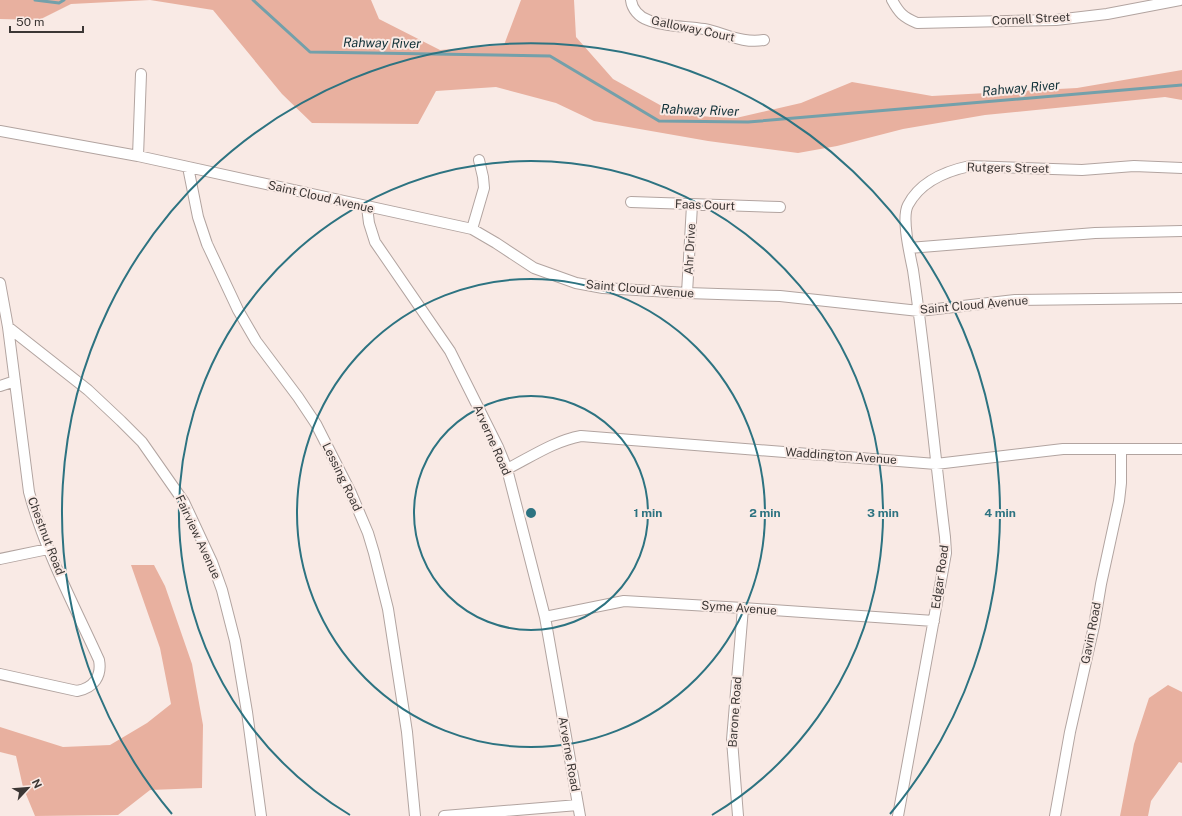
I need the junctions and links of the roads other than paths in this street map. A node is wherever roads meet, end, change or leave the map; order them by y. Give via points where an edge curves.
1 (631, 0) edge
2 (892, 0) edge
3 (1180, 0) edge
4 (764, 40) dead end
5 (141, 74) dead end
6 (0, 131) edge
7 (138, 156) junction
8 (479, 160) dead end
9 (188, 167) junction
10 (1182, 168) edge
11 (631, 202) dead end
12 (692, 205) junction
13 (780, 207) dead end
14 (367, 208) junction
15 (472, 230) junction
16 (1182, 231) edge
17 (909, 248) junction
18 (0, 283) edge
19 (688, 294) junction
20 (1182, 298) edge
21 (919, 311) junction
22 (8, 327) junction
23 (15, 381) junction
24 (0, 386) edge
25 (1121, 449) junction
26 (1182, 449) edge
27 (936, 464) junction
28 (507, 469) junction
29 (48, 549) junction
30 (0, 559) edge
31 (743, 608) junction
32 (545, 617) junction
33 (934, 621) junction
34 (0, 674) edge
35 (578, 805) junction
36 (261, 816) edge
37 (415, 816) edge
38 (444, 816) edge
39 (580, 816) edge
40 (738, 816) edge
41 (898, 816) edge
42 (1055, 816) edge

1 - 4 street, Galloway Court via 635,11 647,20 705,29 755,42
2 - 3 street, Cornell Street via 905,18 917,23 1056,20 1106,14
5 - 7 street
6 - 7 street, Saint Cloud Avenue
7 - 9 street, Saint Cloud Avenue
8 - 15 street via 484,188
9 - 14 street, Saint Cloud Avenue
9 - 37 street, Lessing Road via 198,217 207,244 238,310 256,341 316,424 351,493 368,534 388,609 407,732
10 - 17 street, Rutgers Street via 1134,166 1082,170 970,166 955,169 933,179 921,188 907,205 905,214
11 - 12 street, Faas Court
12 - 13 street, Faas Court
12 - 19 street, Ahr Drive
14 - 15 street, Saint Cloud Avenue
14 - 28 street, Arverne Road via 374,242 450,351
15 - 19 street, Saint Cloud Avenue via 534,268 576,283 603,288
16 - 17 street via 1095,233
17 - 21 street, Rutgers Street
18 - 22 street, Chestnut Road
19 - 21 street, Saint Cloud Avenue via 780,296
20 - 21 street, Saint Cloud Avenue via 1015,300
21 - 27 street, Edgar Road
22 - 23 street, Chestnut Road
22 - 36 street, Fairview Avenue via 88,390 122,421 142,442 184,502 212,562 235,642
23 - 24 street
23 - 29 street, Chestnut Road via 29,492
25 - 26 street, Waddington Avenue
25 - 27 street, Waddington Avenue via 1063,449
25 - 42 street, Gavin Road via 1119,501 1100,584 1094,626 1070,732
27 - 28 street, Waddington Avenue via 581,436 556,444
27 - 33 street, Edgar Road via 946,553
28 - 32 street, Arverne Road
29 - 30 street
29 - 34 street, Chestnut Road via 99,660 99,674 91,686 77,691
31 - 32 street, Syme Avenue via 624,601
31 - 33 street, Syme Avenue
31 - 40 street, Barone Road via 732,740
32 - 35 street, Arverne Road
33 - 41 street, Edgar Road
35 - 38 street
35 - 39 street, Arverne Road

